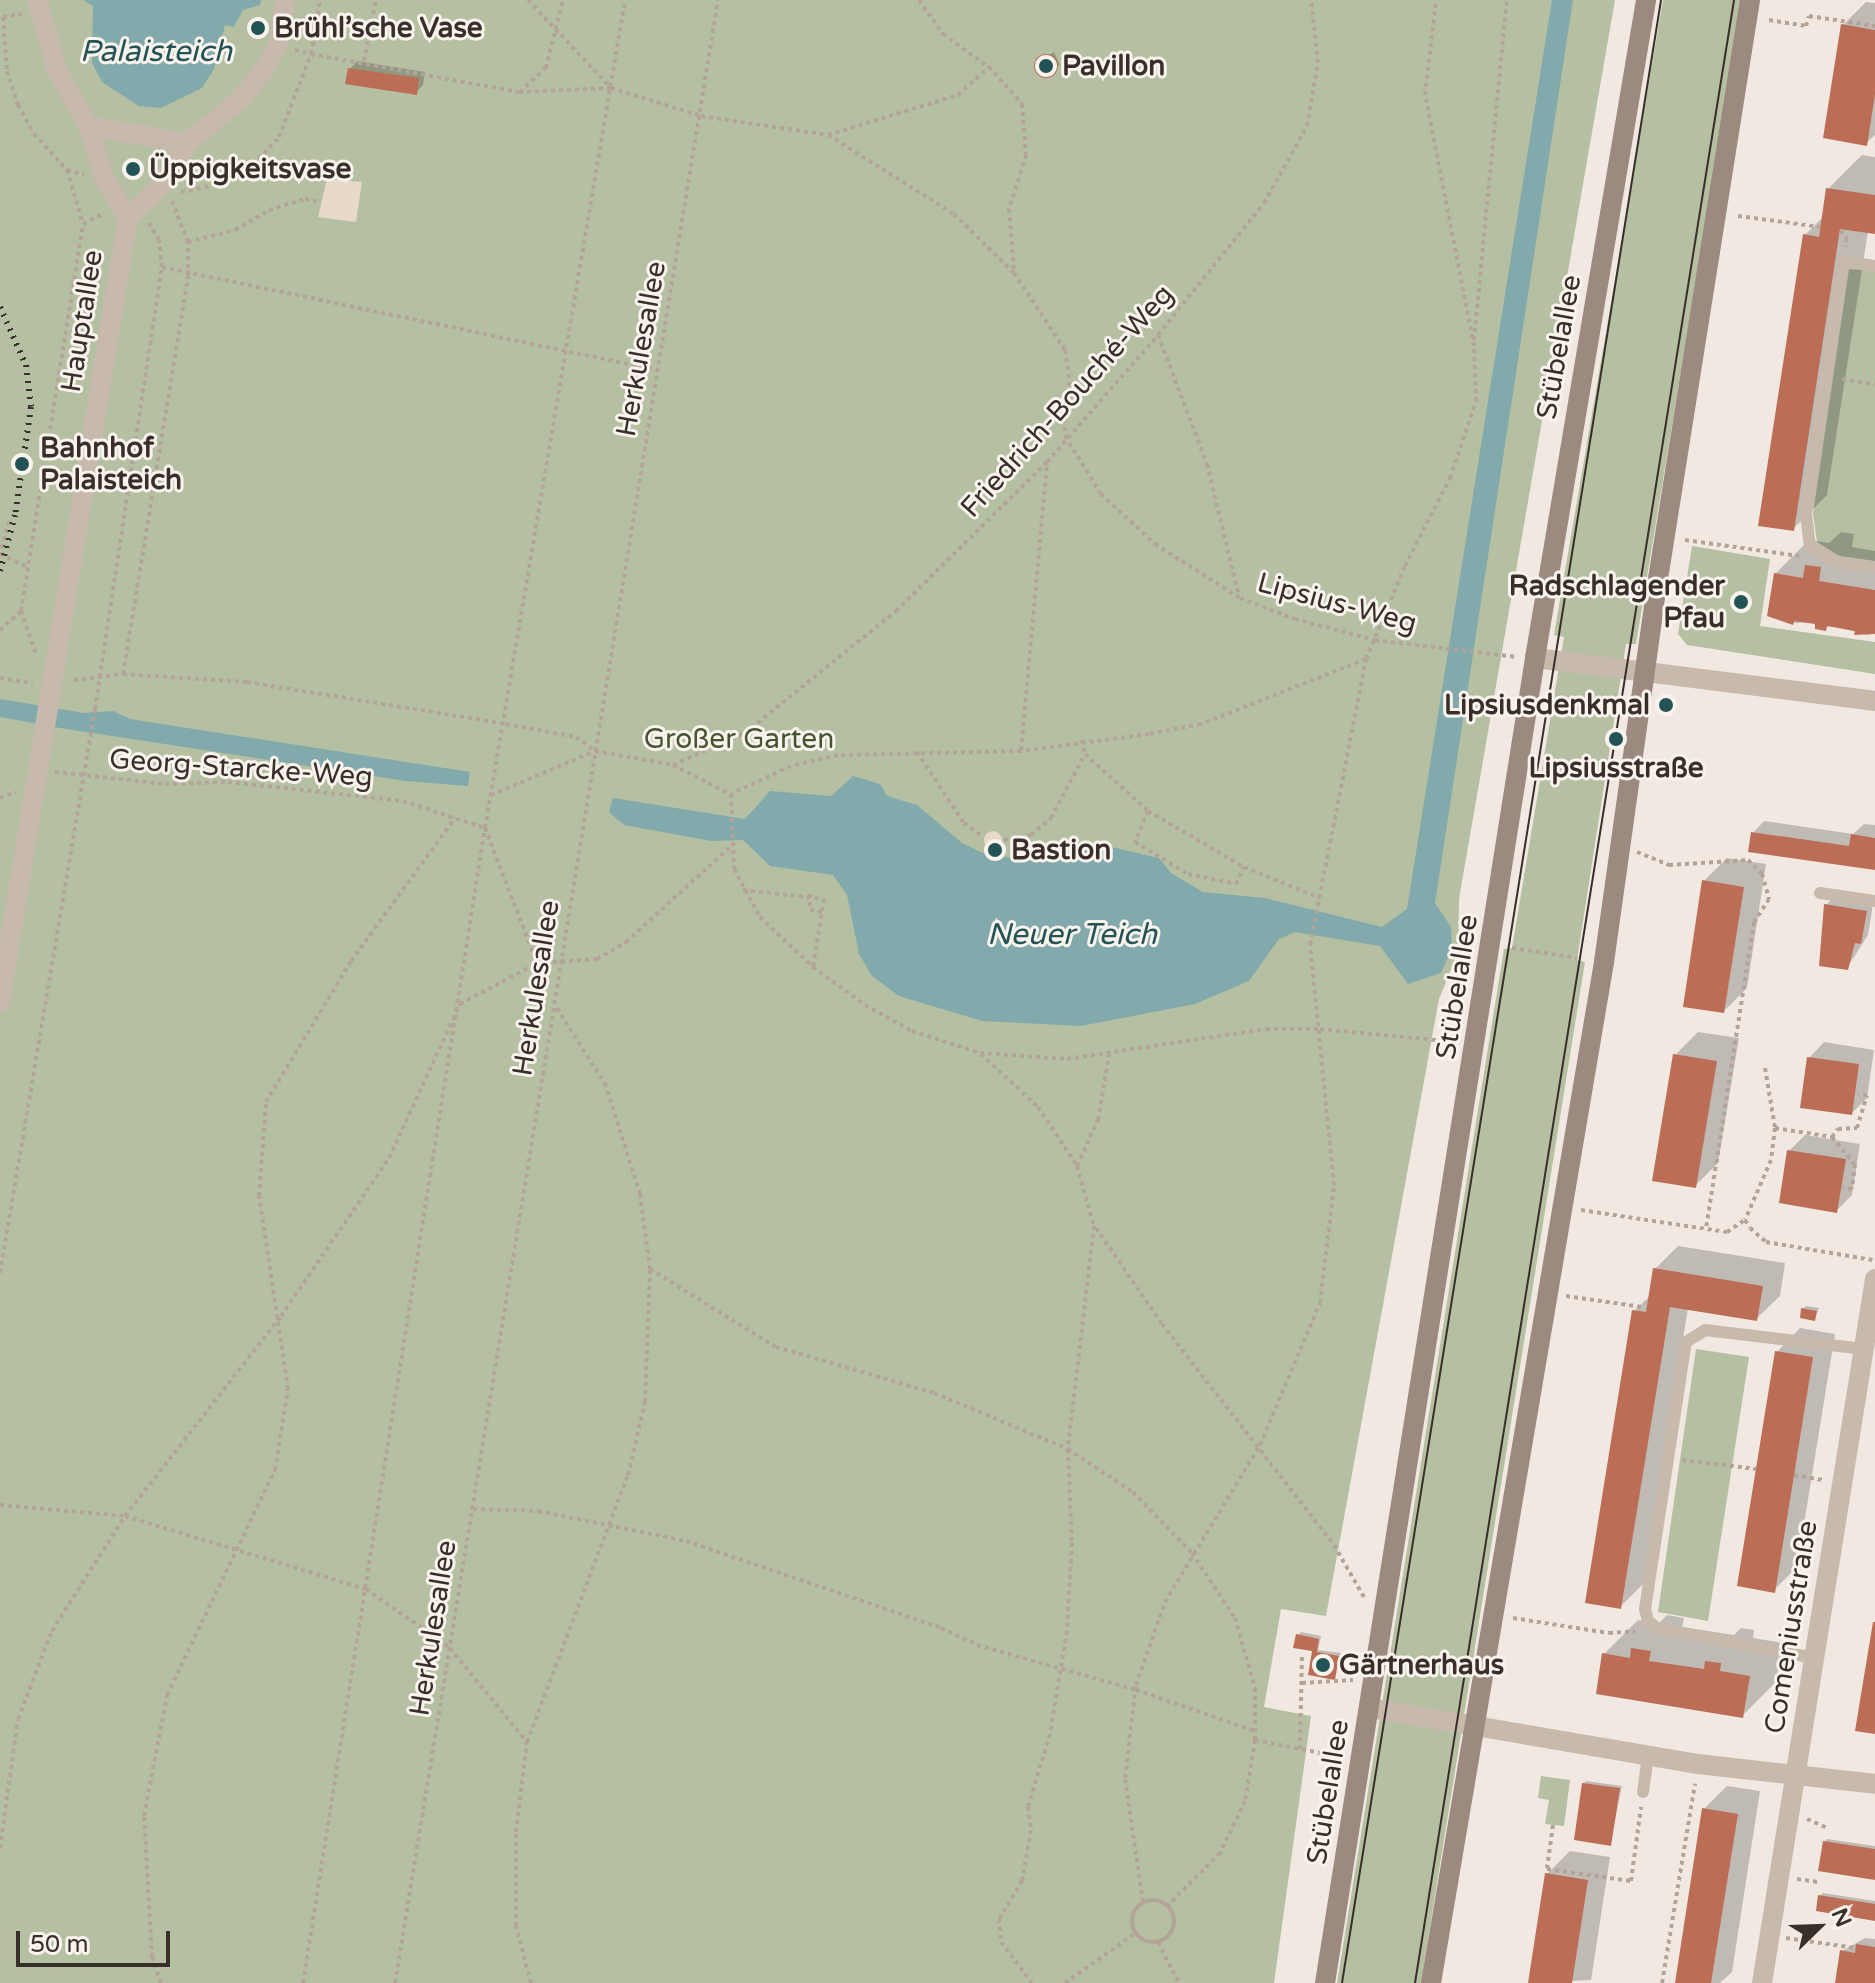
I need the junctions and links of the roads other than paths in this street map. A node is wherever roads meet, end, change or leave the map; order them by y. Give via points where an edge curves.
1 (37, 0) edge
2 (285, 0) edge
3 (1646, 0) edge
4 (1750, 0) edge
5 (88, 126) junction
6 (187, 143) junction
7 (129, 210) junction
8 (1875, 266) edge
9 (1875, 567) edge
10 (1527, 657) junction
11 (1647, 672) junction
12 (1875, 701) edge
13 (1820, 893) dead end
14 (1875, 901) edge
15 (0, 1002) edge
16 (1875, 1279) edge
17 (1864, 1349) junction
18 (1814, 1658) junction
19 (1370, 1708) junction
20 (1472, 1727) junction
21 (1648, 1756) junction
22 (1795, 1779) junction
23 (1875, 1784) edge
24 (1643, 1792) road end
25 (1325, 1983) edge
26 (1431, 1983) edge
27 (1762, 1983) edge

1 - 5 street via 57,70
2 - 6 street via 278,45 241,99
3 - 10 main road, Stübelallee
4 - 11 main road
5 - 6 street
5 - 7 street via 105,180
6 - 7 street via 160,187
7 - 15 street, Hauptallee
8 - 9 lane via 1843,261 1806,514 1810,545 1833,561
10 - 11 street
10 - 19 main road, Stübelallee
11 - 12 street
11 - 20 main road via 1604,962
13 - 14 lane
16 - 17 street, Comeniusstraße
17 - 18 street, Comeniusstraße
17 - 18 lane via 1695,1333 1686,1342 1645,1609 1657,1628
18 - 22 street, Comeniusstraße
19 - 20 street
19 - 25 main road, Stübelallee
20 - 21 street
20 - 26 main road
21 - 22 street
21 - 24 lane
22 - 23 street
22 - 27 street, Comeniusstraße

